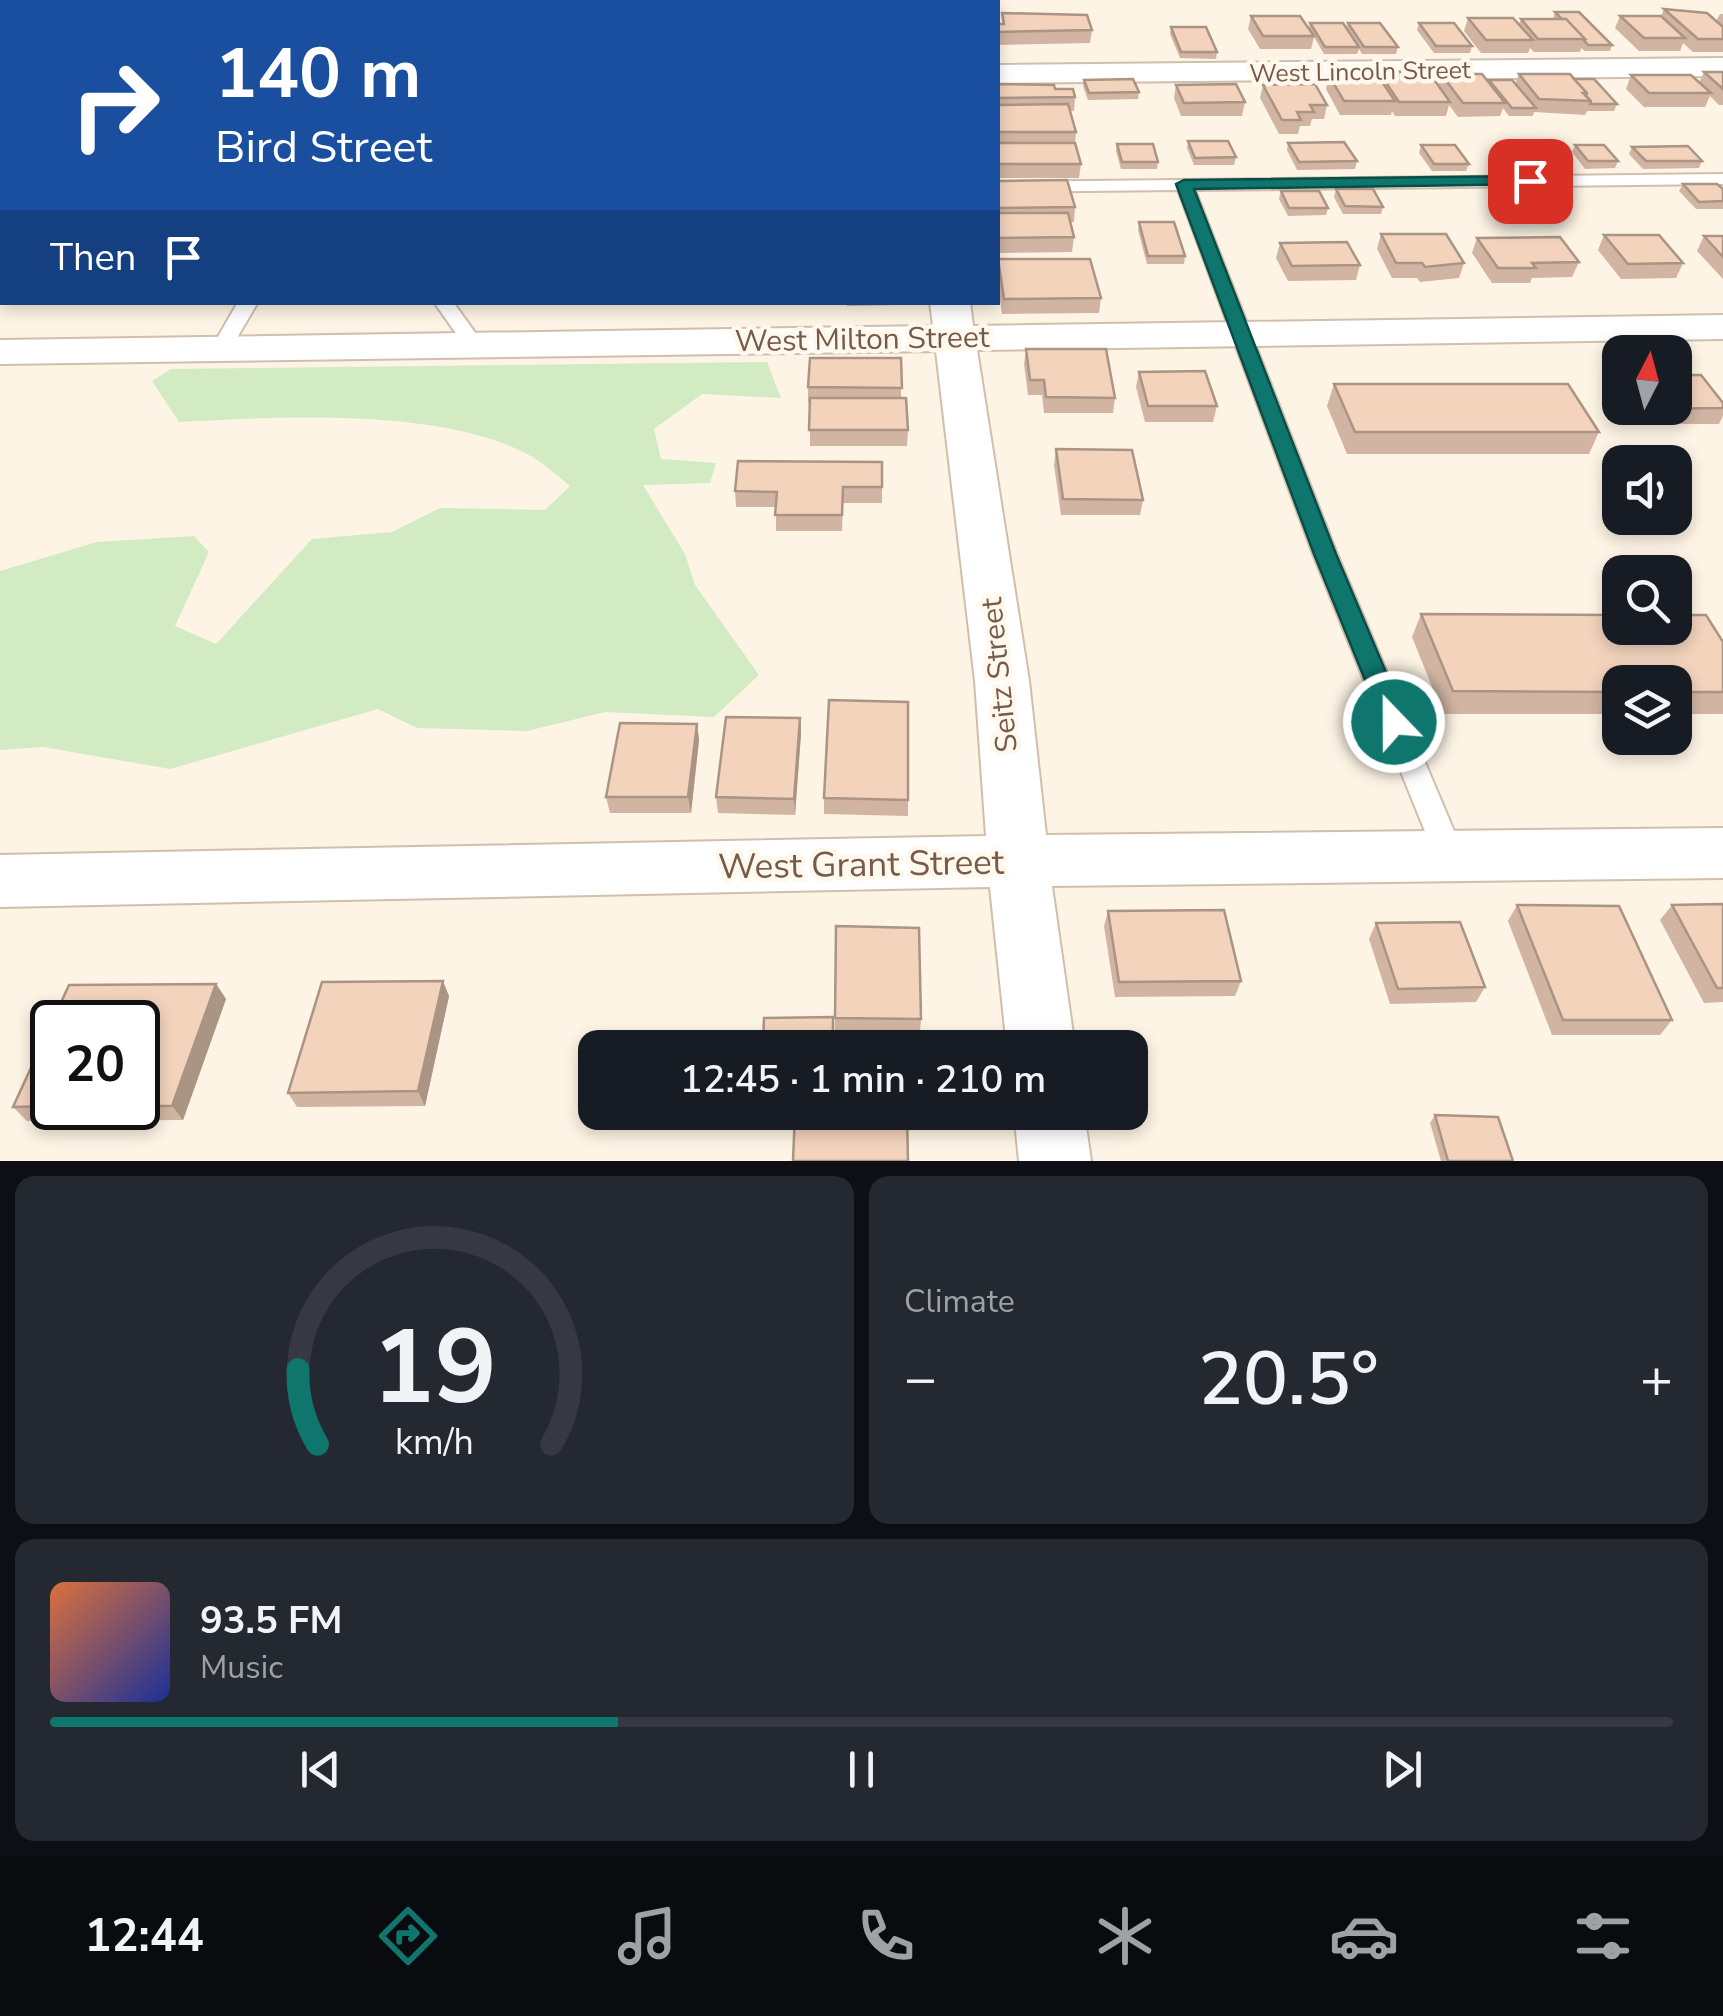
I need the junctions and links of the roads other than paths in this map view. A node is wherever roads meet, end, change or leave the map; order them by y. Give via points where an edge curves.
1 (1723, 67) edge
2 (1000, 74) edge
3 (1723, 179) edge
4 (1184, 184) junction
5 (1000, 187) edge
6 (246, 305) edge
7 (445, 305) edge
8 (953, 320) edge
9 (657, 322) edge
10 (1723, 326) edge
11 (1242, 332) junction
12 (474, 345) junction
13 (220, 349) junction
14 (0, 352) edge
15 (1723, 853) edge
16 (1450, 857) junction
17 (1018, 861) junction
18 (0, 881) edge
19 (1038, 1030) edge
20 (1051, 1130) edge
21 (1055, 1161) edge

1 - 2 street, West Lincoln Street
3 - 4 lane
4 - 5 lane
4 - 11 lane
6 - 13 lane
7 - 12 lane
8 - 9 street, West Milton Street
8 - 11 street, West Milton Street
8 - 17 street, Seitz Street via 1002,681
9 - 12 street, West Milton Street
10 - 11 street, West Milton Street
11 - 16 lane
12 - 13 street, West Milton Street
13 - 14 street, West Milton Street
15 - 16 street, West Grant Street
16 - 17 street, West Grant Street
17 - 18 street, West Grant Street
17 - 19 street, Seitz Street
20 - 21 street

